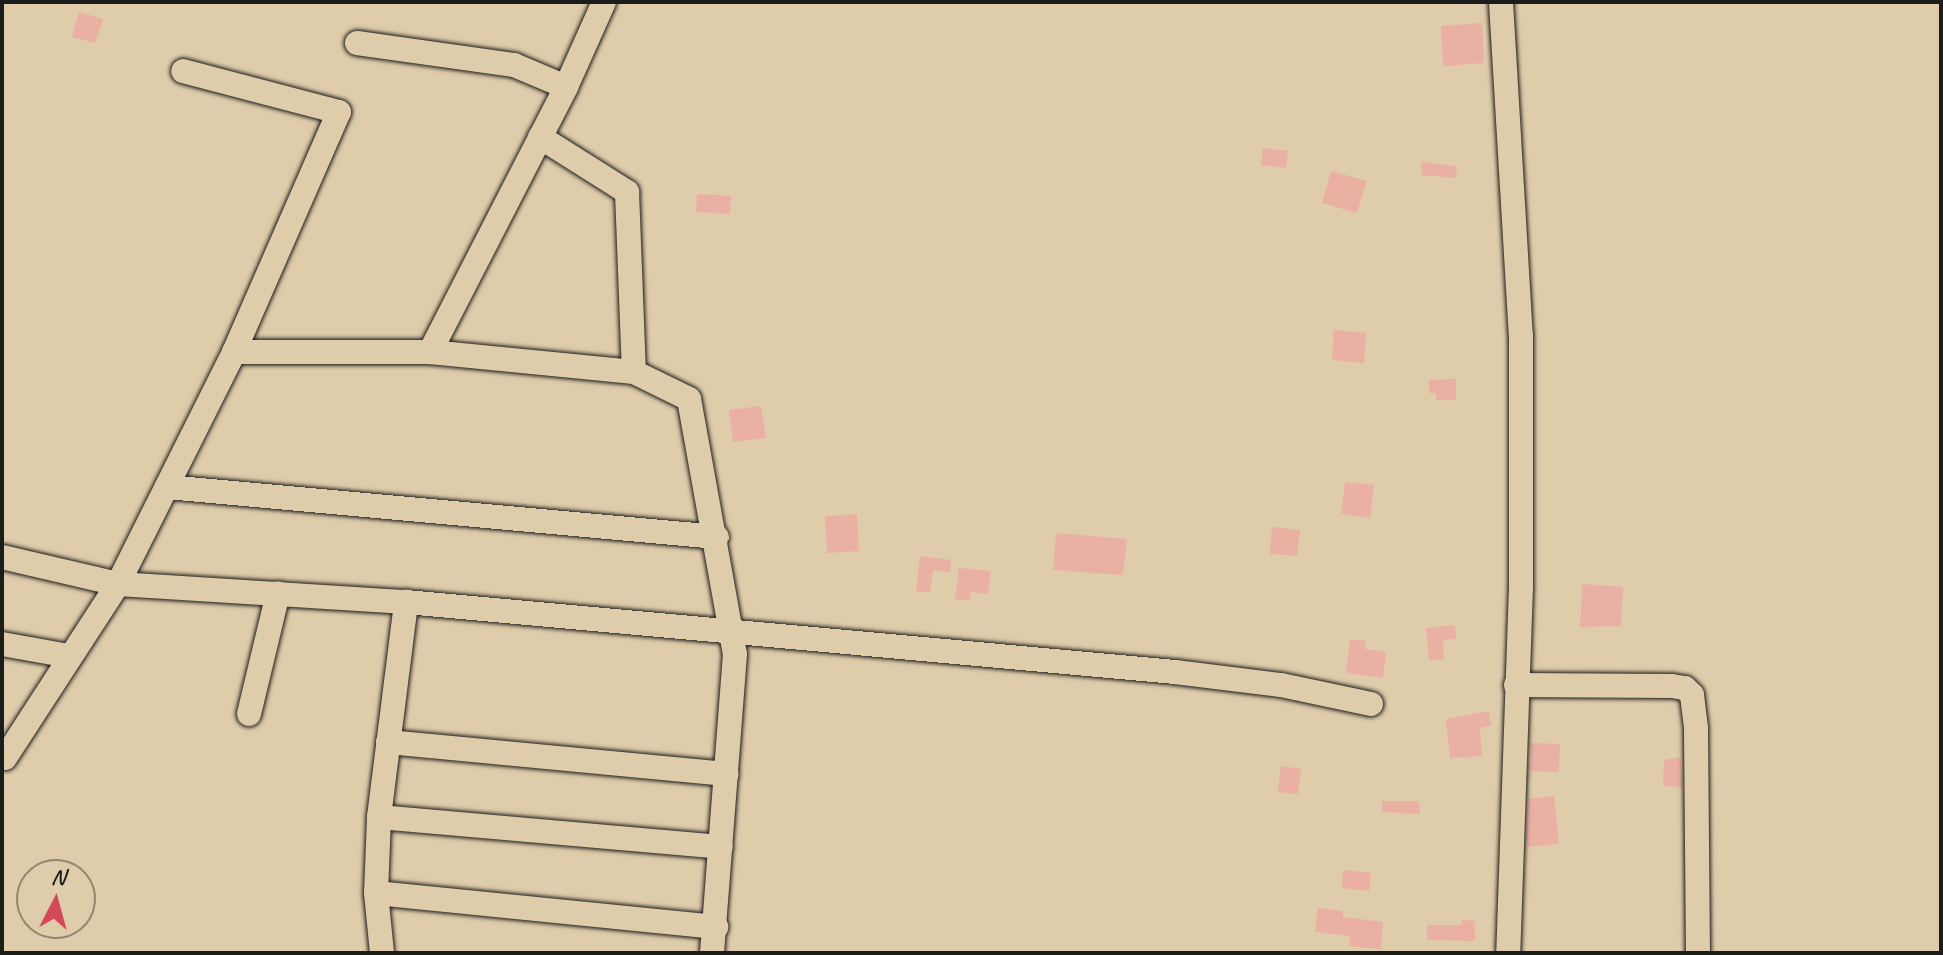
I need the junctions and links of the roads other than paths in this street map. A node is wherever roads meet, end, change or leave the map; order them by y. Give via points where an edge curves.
1 (604, 2) edge
2 (1501, 2) edge
3 (357, 43) dead end
4 (183, 71) dead end
5 (566, 87) junction
6 (540, 137) junction
7 (234, 352) junction
8 (430, 352) junction
9 (634, 372) junction
10 (167, 487) junction
11 (717, 537) junction
12 (2, 557) edge
13 (118, 584) junction
14 (278, 593) junction
15 (406, 602) junction
16 (731, 629) junction
17 (2, 644) edge
18 (69, 656) junction
19 (1516, 685) junction
20 (1371, 704) dead end
21 (249, 714) dead end
22 (388, 742) junction
23 (5, 758) dead end
24 (726, 774) junction
25 (379, 817) junction
26 (721, 847) junction
27 (376, 893) junction
28 (716, 927) junction
29 (382, 953) edge
30 (712, 953) edge
31 (1508, 953) edge
32 (1698, 953) edge

1 - 5 street
2 - 19 street via 1521,335
3 - 5 street via 514,65
4 - 7 street via 339,112
5 - 6 street
6 - 8 street
6 - 9 street via 627,192
7 - 8 street
7 - 10 street
8 - 9 street
9 - 11 street via 689,399
10 - 11 street
10 - 13 street
11 - 16 street
12 - 13 street
13 - 14 street
13 - 18 street
14 - 15 street
14 - 21 street
15 - 16 street
15 - 22 street
16 - 20 street via 1175,672 1281,685
16 - 24 street via 735,654
17 - 18 street
18 - 23 street
19 - 31 street
19 - 32 street via 1672,686 1692,695
22 - 24 street
22 - 25 street
24 - 26 street
25 - 26 street
25 - 27 street
26 - 28 street
27 - 28 street
27 - 29 street
28 - 30 street

